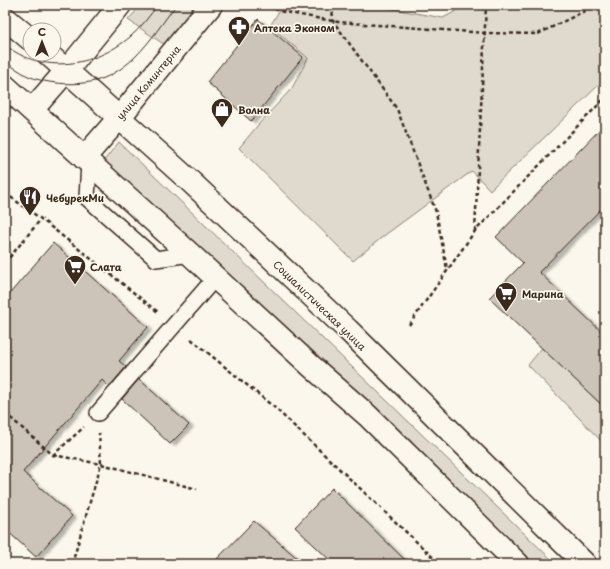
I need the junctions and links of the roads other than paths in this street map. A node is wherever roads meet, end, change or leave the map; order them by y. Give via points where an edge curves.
1 (120, 5) edge
2 (211, 5) edge
3 (5, 18) edge
4 (22, 32) edge
5 (57, 62) edge
6 (66, 70) junction
7 (5, 86) edge
8 (32, 110) junction
9 (119, 118) junction
10 (86, 160) junction
11 (215, 278) junction
12 (98, 413) road end
13 (518, 564) edge
14 (585, 564) edge

1 - 6 street
2 - 9 street, улица Коминтерна
3 - 4 street
5 - 6 street, Социалистическая улица
6 - 8 street
6 - 9 street, Социалистическая улица
7 - 8 street
8 - 10 street
9 - 10 street, улица Коминтерна
9 - 14 street, Социалистическая улица via 348,330
10 - 11 street
11 - 12 lane
11 - 13 street via 368,416

